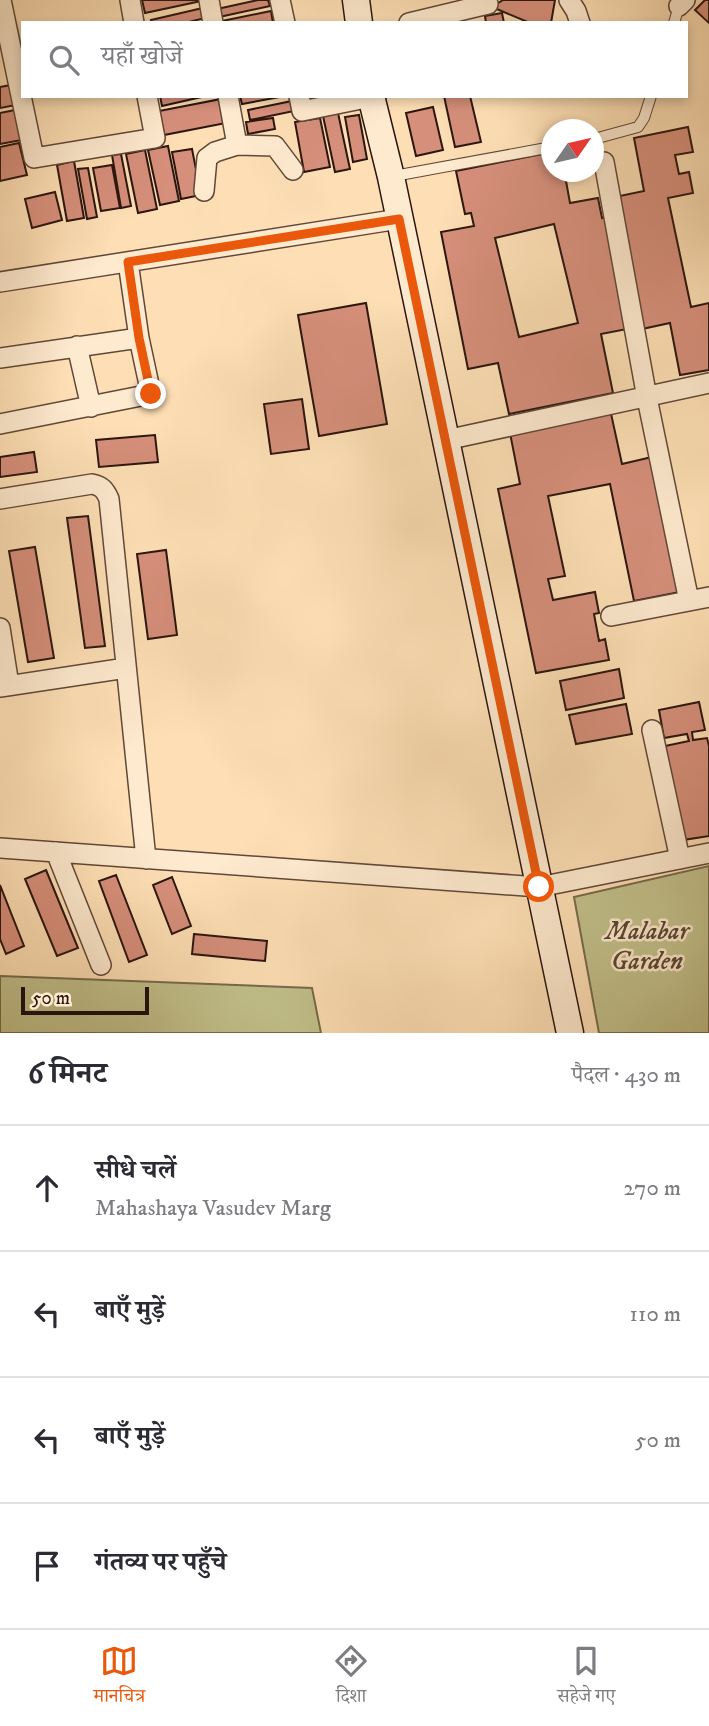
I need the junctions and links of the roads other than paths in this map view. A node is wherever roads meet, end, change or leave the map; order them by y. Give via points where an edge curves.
1 (1, 0) edge
2 (130, 0) edge
3 (209, 0) edge
4 (280, 0) edge
5 (356, 0) edge
6 (485, 0) edge
7 (569, 0) edge
8 (134, 21) edge
9 (213, 21) edge
10 (285, 21) edge
11 (359, 21) edge
12 (417, 21) edge
13 (579, 21) edge
14 (21, 96) edge
15 (21, 98) edge
16 (147, 98) edge
17 (228, 98) edge
18 (299, 98) edge
19 (364, 98) edge
20 (373, 98) edge
21 (650, 98) edge
22 (604, 136) edge
23 (237, 145) junction
24 (541, 149) edge
25 (604, 162) dead end
26 (293, 170) dead end
27 (391, 177) junction
28 (204, 191) dead end
29 (399, 219) junction
30 (128, 262) junction
31 (0, 282) edge
32 (139, 338) junction
33 (77, 346) junction
34 (0, 358) edge
35 (709, 383) edge
36 (647, 398) junction
37 (91, 407) junction
38 (0, 424) edge
39 (446, 440) junction
40 (0, 499) edge
41 (709, 597) edge
42 (689, 601) junction
43 (611, 616) dead end
44 (0, 628) edge
45 (126, 668) junction
46 (4, 686) edge
47 (652, 730) dead end
48 (0, 848) edge
49 (57, 852) junction
50 (709, 853) edge
51 (146, 859) junction
52 (680, 859) junction
53 (539, 887) junction
54 (101, 965) dead end
55 (570, 1033) edge

1 - 14 street
2 - 8 street
3 - 9 street
4 - 10 street
5 - 11 street
6 - 12 street via 488,4
7 - 13 street
15 - 16 street via 34,158 155,138
17 - 23 street
18 - 19 street via 302,111
20 - 27 street
21 - 22 lane via 638,127
23 - 26 street via 275,146
23 - 28 street via 207,158
24 - 27 lane
25 - 36 street
27 - 29 street
29 - 30 street
29 - 39 street
30 - 31 street
30 - 32 street
32 - 33 street
32 - 37 street via 151,394
33 - 34 street
33 - 37 street
35 - 36 street
36 - 39 street
36 - 42 street
37 - 38 street
39 - 53 street
40 - 45 street via 92,484 106,491
41 - 42 street
42 - 43 street
44 - 46 street
45 - 46 street
45 - 51 street
47 - 52 street
48 - 49 street
49 - 51 street
49 - 54 street
50 - 52 street
51 - 53 street
52 - 53 street
53 - 55 street

